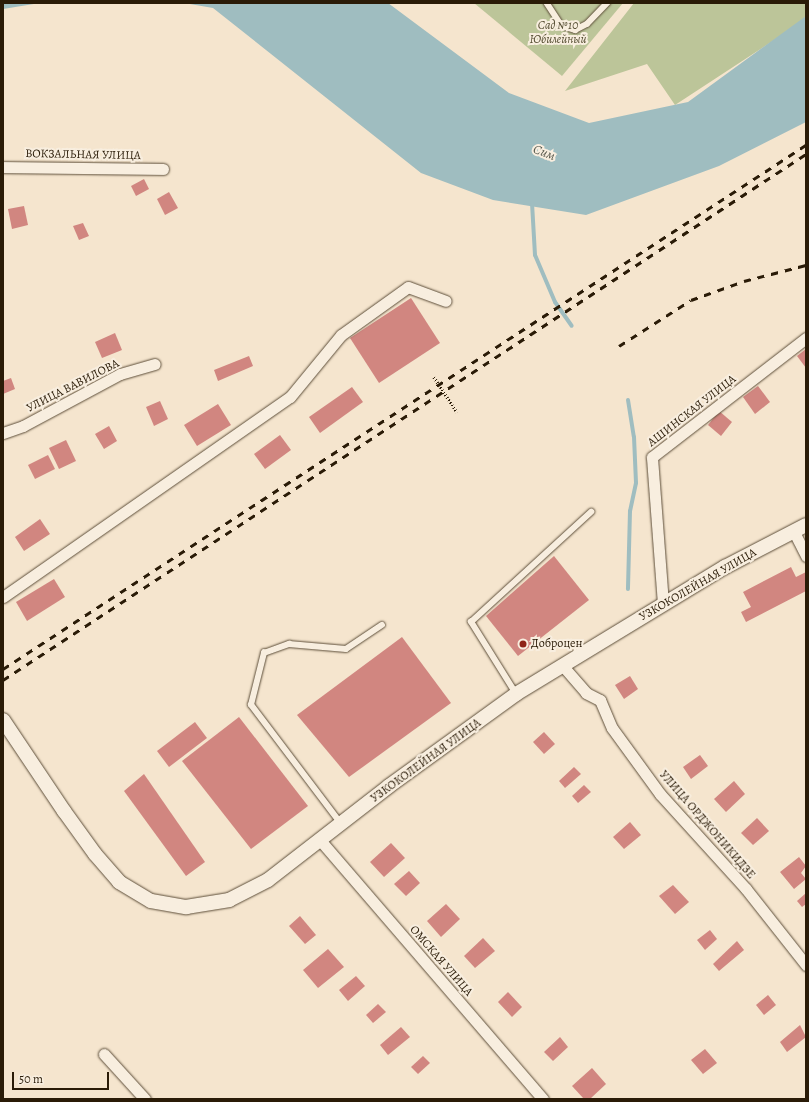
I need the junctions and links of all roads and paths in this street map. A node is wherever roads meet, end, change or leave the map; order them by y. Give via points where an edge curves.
1 (547, 3) edge
2 (607, 3) edge
3 (3, 167) edge
4 (163, 169) dead end
5 (446, 301) dead end
6 (806, 338) edge
7 (155, 364) dead end
8 (434, 377) dead end
9 (457, 412) dead end
10 (3, 433) edge
11 (591, 512) dead end
12 (800, 528) edge
13 (806, 556) edge
14 (3, 597) edge
15 (663, 604) junction
16 (382, 625) dead end
17 (562, 665) junction
18 (516, 694) junction
19 (3, 720) edge
20 (341, 824) junction
21 (320, 840) junction
22 (806, 965) edge
23 (104, 1054) dead end
24 (145, 1099) edge
25 (543, 1099) edge

1 - 2 lane via 562,26 575,30 587,24
3 - 4 street, ВОКЗАЛЬНАЯ УЛИЦА
5 - 14 street via 408,287 341,335 290,397
6 - 15 street, АШИНСКАЯ УЛИЦА via 652,457
7 - 10 street, УЛИЦА ВАВИЛОВА via 120,374 23,426
8 - 9 path
11 - 18 lane via 471,622
12 - 13 street
12 - 15 street, УЗКОКОЛЕЙНАЯ УЛИЦА via 725,567
15 - 17 street, УЗКОКОЛЕЙНАЯ УЛИЦА
16 - 20 lane via 346,649 289,644 264,653 251,705
17 - 18 street, УЗКОКОЛЕЙНАЯ УЛИЦА
17 - 22 street, УЛИЦА ОРДЖОНИКИДЗЕ via 586,693 600,700 612,728 660,794 746,889
18 - 20 street, УЗКОКОЛЕЙНАЯ УЛИЦА
19 - 21 street, УЗКОКОЛЕЙНАЯ УЛИЦА via 64,811 119,882 151,901 186,906 229,900 268,880
20 - 21 street, УЗКОКОЛЕЙНАЯ УЛИЦА
21 - 25 street, ОМСКАЯ УЛИЦА
23 - 24 street

